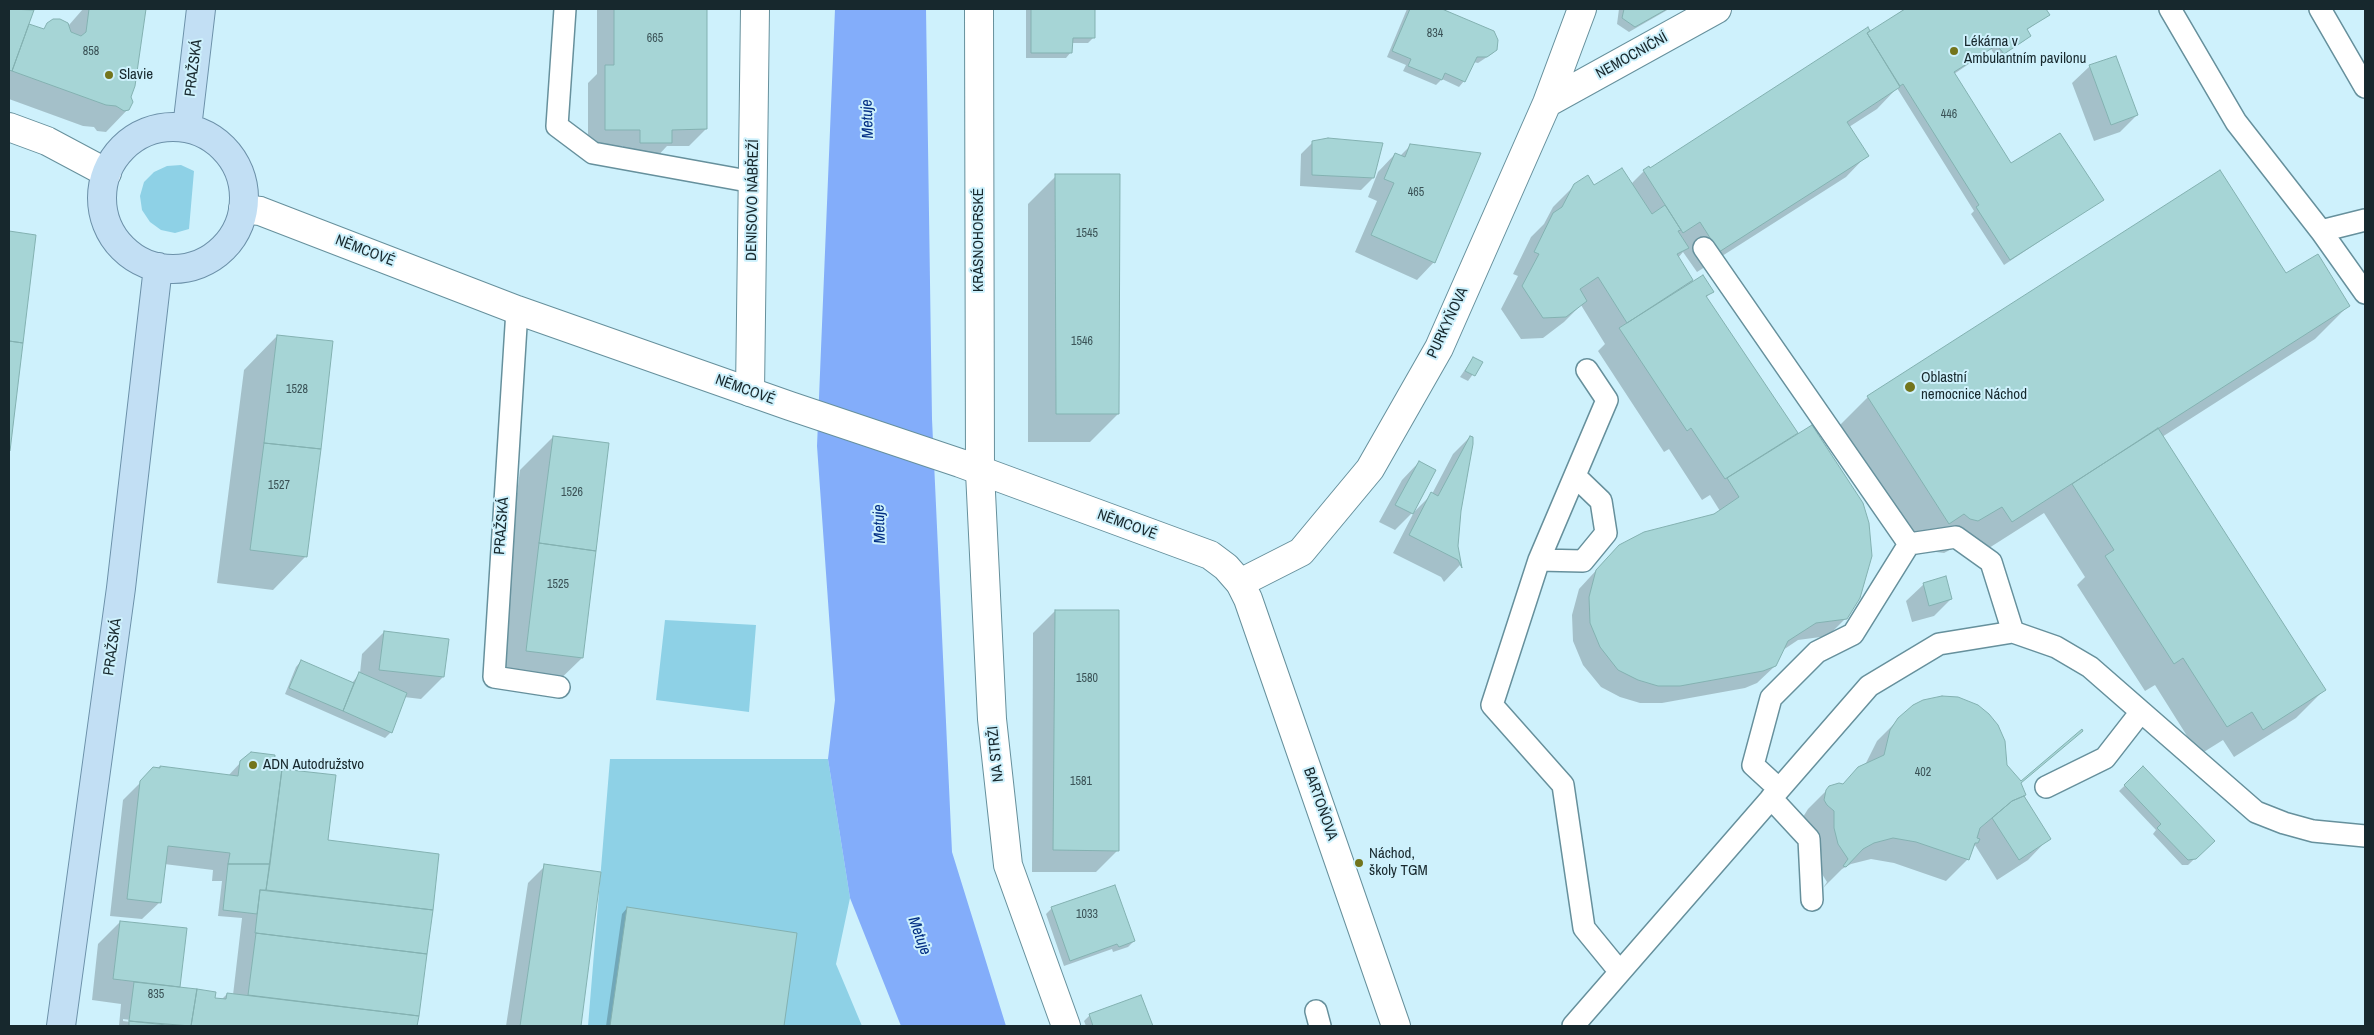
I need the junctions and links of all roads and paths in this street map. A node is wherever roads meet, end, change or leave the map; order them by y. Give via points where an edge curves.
1 (201, 9) edge
2 (565, 9) edge
3 (755, 9) edge
4 (979, 9) edge
5 (1582, 9) edge
6 (1718, 9) edge
7 (2170, 9) edge
8 (2320, 9) edge
9 (2365, 87) edge
10 (1546, 103) junction
11 (9, 127) edge
12 (187, 128) junction
13 (107, 173) junction
14 (753, 182) junction
15 (244, 209) junction
16 (2365, 220) edge
17 (2321, 231) junction
18 (1704, 248) dead end
19 (158, 267) junction
20 (2365, 293) edge
21 (517, 310) junction
22 (1587, 370) dead end
23 (750, 392) junction
24 (970, 468) junction
25 (1575, 476) junction
26 (1909, 544) junction
27 (1540, 560) junction
28 (1240, 583) junction
29 (2013, 632) junction
30 (559, 687) dead end
31 (2140, 713) junction
32 (2046, 787) dead end
33 (1775, 793) junction
34 (2365, 836) edge
35 (1812, 900) dead end
36 (1620, 972) junction
37 (61, 1026) edge
38 (1066, 1026) edge
39 (1396, 1026) edge
40 (1573, 1026) edge

1 - 12 main road, PRAŽSKÁ
2 - 14 lane via 557,126 593,153
3 - 14 street, DENISOVO NÁBŘEŽÍ
4 - 24 street, KRÁSNOHORSKÉ
5 - 10 street, PURKYŇOVA
6 - 10 street, NEMOCNIČNÍ
7 - 17 lane via 2236,122
8 - 9 lane
10 - 28 street, PURKYŇOVA via 1438,348 1370,469 1301,552
11 - 13 street via 47,142
12 - 13 main road via 167,126 148,131 130,141 116,155
12 - 15 main road via 208,135 225,148 237,166 244,187
13 - 19 main road via 102,193 103,212 110,231 122,248 139,260
14 - 23 street, DENISOVO NÁBŘEŽÍ
15 - 19 main road via 238,228 212,257 194,266
15 - 21 street, NĚMCOVÉ via 278,217
16 - 17 lane
17 - 20 lane
18 - 26 lane
19 - 37 main road, PRAŽSKÁ via 121,588
21 - 23 street, NĚMCOVÉ
21 - 30 lane, PRAŽSKÁ via 494,677
22 - 25 lane via 1607,400
23 - 24 street, NĚMCOVÉ
24 - 28 street, NĚMCOVÉ via 1210,555
24 - 38 street, NA STRŽI via 1008,865
25 - 27 lane
25 - 27 lane via 1601,501 1606,533 1583,561
26 - 29 lane via 1956,536 1991,562
26 - 33 lane via 1853,634 1817,652 1771,698 1753,765
27 - 36 lane via 1492,705 1563,785 1584,928
28 - 39 street, BARTOŇOVA via 1269,654
29 - 31 lane via 2056,648 2090,667
29 - 33 lane via 1939,644 1869,686
31 - 32 lane via 2106,758
31 - 34 lane via 2256,812 2313,831
33 - 35 lane via 1809,839
33 - 36 lane
36 - 40 lane

